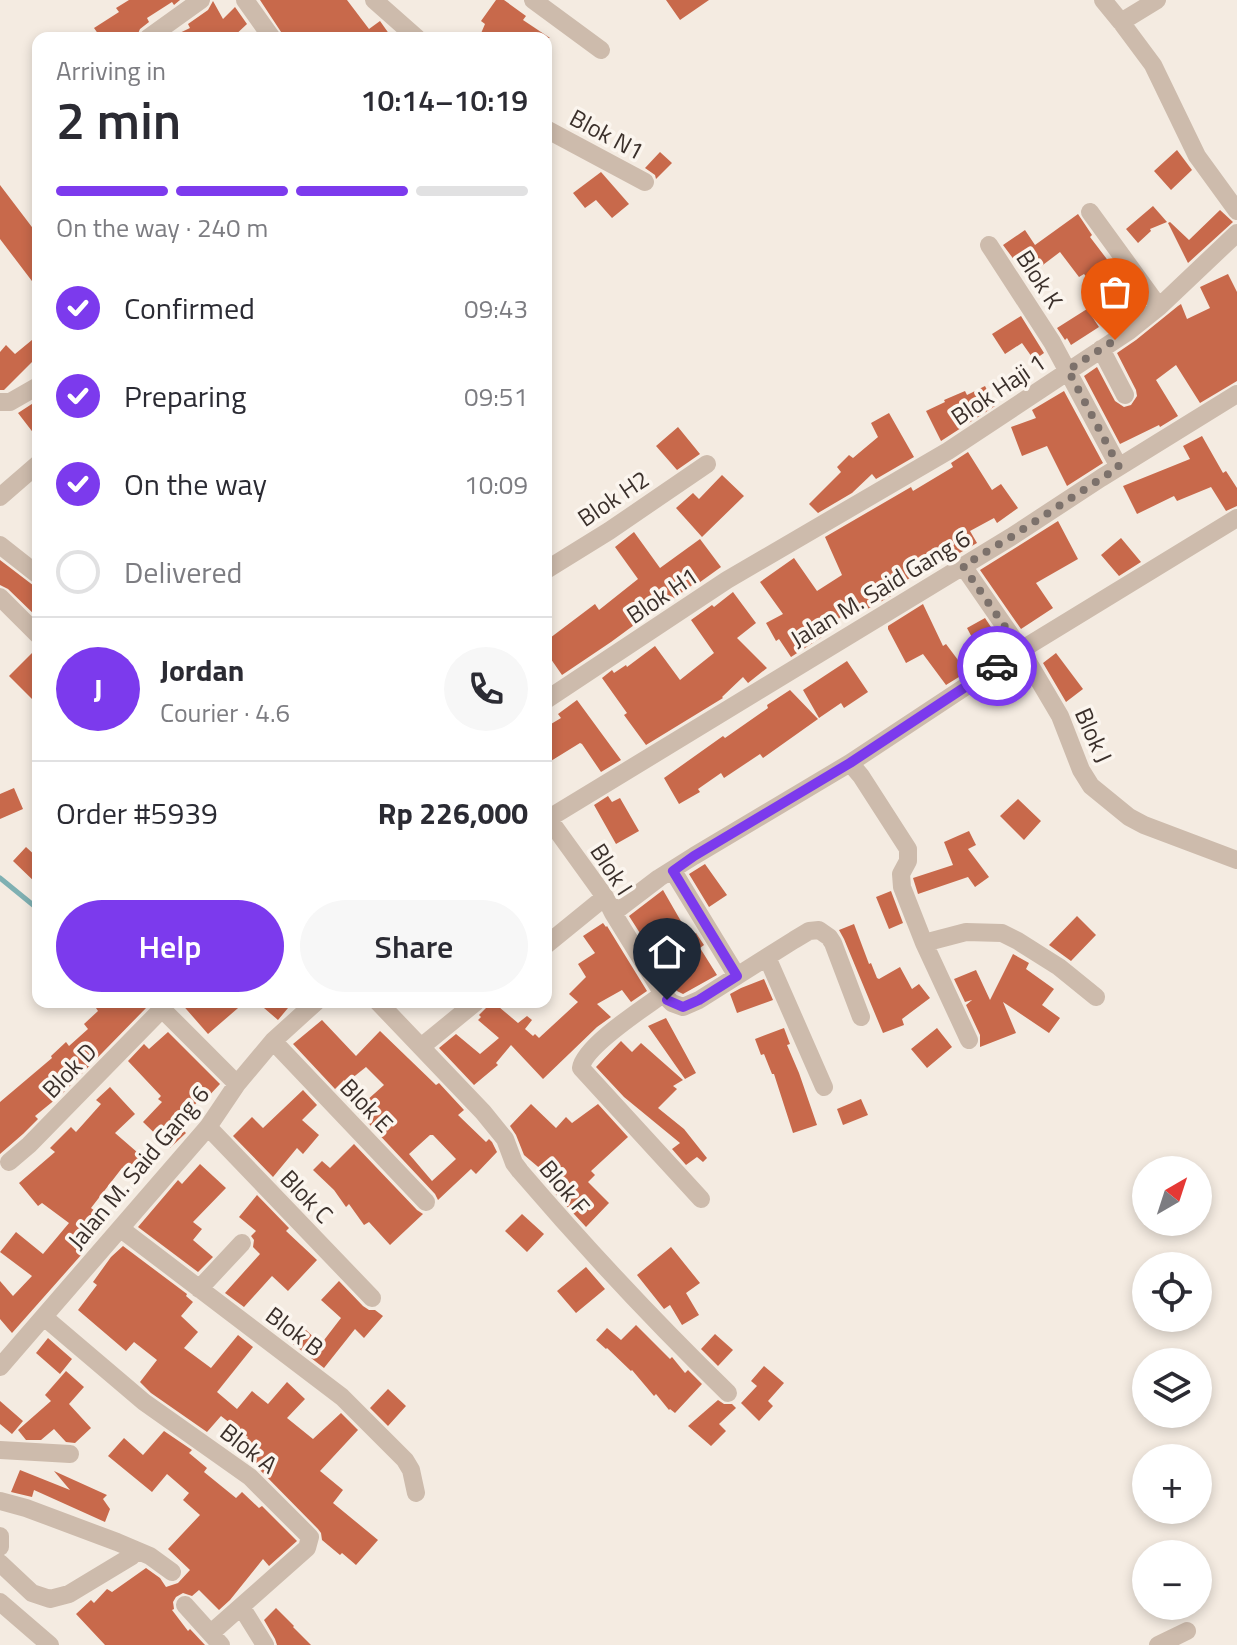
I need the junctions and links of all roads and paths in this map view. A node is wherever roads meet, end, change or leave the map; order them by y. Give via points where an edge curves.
1 (201, 0) edge
2 (245, 0) edge
3 (374, 0) edge
4 (533, 0) edge
5 (1103, 0) edge
6 (1157, 0) edge
7 (1121, 22) junction
8 (156, 32) edge
9 (268, 32) edge
10 (410, 32) edge
11 (601, 50) dead end
12 (552, 132) edge
13 (645, 182) dead end
14 (1237, 211) edge
15 (1090, 212) dead end
16 (1237, 233) edge
17 (989, 245) dead end
18 (1159, 307) junction
19 (1101, 349) junction
20 (1068, 370) junction
21 (32, 389) edge
22 (1237, 394) edge
23 (1125, 395) dead end
24 (0, 402) edge
25 (707, 464) dead end
26 (1119, 467) junction
27 (32, 469) edge
28 (0, 497) edge
29 (1237, 518) edge
30 (807, 533) joint
31 (0, 545) edge
32 (552, 566) edge
33 (963, 566) junction
34 (32, 570) edge
35 (0, 597) edge
36 (32, 629) edge
37 (1021, 650) junction
38 (552, 696) edge
39 (850, 763) junction
40 (552, 816) edge
41 (552, 826) edge
42 (1237, 860) edge
43 (673, 871) junction
44 (609, 905) junction
45 (552, 941) edge
46 (924, 943) junction
47 (767, 957) junction
48 (737, 976) junction
49 (663, 994) junction
50 (1096, 997) dead end
51 (158, 1008) edge
52 (162, 1008) edge
53 (309, 1008) edge
54 (384, 1008) edge
55 (469, 1008) edge
56 (861, 1017) dead end
57 (969, 1040) dead end
58 (273, 1041) junction
59 (421, 1047) junction
60 (237, 1084) junction
61 (824, 1087) dead end
62 (208, 1127) junction
63 (9, 1162) dead end
64 (701, 1199) dead end
65 (426, 1202) dead end
66 (121, 1229) junction
67 (242, 1243) dead end
68 (199, 1289) junction
69 (372, 1298) dead end
70 (44, 1317) junction
71 (0, 1367) edge
72 (728, 1393) dead end
73 (0, 1450) edge
74 (70, 1454) dead end
75 (416, 1493) dead end
76 (0, 1501) edge
77 (0, 1536) edge
78 (0, 1547) edge
79 (132, 1556) dead end
80 (0, 1563) edge
81 (172, 1572) dead end
82 (0, 1602) edge
83 (185, 1605) dead end
84 (242, 1608) junction
85 (1187, 1631) dead end
86 (216, 1639) edge
87 (50, 1645) edge
88 (265, 1645) edge
89 (1158, 1645) edge

1 - 8 street
2 - 9 street
3 - 10 street
4 - 11 street
5 - 7 street
6 - 7 street
7 - 14 street via 1153,65 1197,156
12 - 13 street, Blok N1
15 - 18 street
16 - 18 street, Blok Haji 1
17 - 20 street, Blok K
18 - 19 street, Blok Haji 1
19 - 20 street, Blok Haji 1
19 - 23 street
20 - 26 street, Blok K
20 - 30 street, Blok Haji 1 via 948,451
21 - 24 street
22 - 26 street, Jalan M. Said Gang 6
25 - 32 street, Blok H2
26 - 33 street, Jalan M. Said Gang 6
27 - 28 street
29 - 37 street
30 - 38 street, Blok H1
31 - 34 street
33 - 37 street, Blok J
33 - 40 street, Jalan M. Said Gang 6
35 - 36 street
37 - 39 street
37 - 42 street, Blok J via 1060,716 1091,786 1144,825
39 - 43 street
39 - 46 street via 908,849 902,887
41 - 44 street, Blok I
43 - 44 street
43 - 48 street
44 - 45 street
44 - 49 street, Blok I
46 - 50 street via 966,932 1002,933
46 - 57 street
47 - 48 street
47 - 56 street via 809,931 823,932 833,943
47 - 61 street
48 - 49 street via 683,1007
49 - 64 street via 607,1035 581,1068
51 - 63 street, Blok D
52 - 60 street, Blok D
53 - 58 street, Jalan M. Said Gang 6
54 - 59 street, Blok F
55 - 59 street
58 - 60 street, Jalan M. Said Gang 6
58 - 65 street, Blok E
59 - 72 street, Blok F via 497,1128 514,1163 580,1242
60 - 62 street, Jalan M. Said Gang 6
62 - 66 street, Jalan M. Said Gang 6
62 - 69 street, Blok C
66 - 68 street, Blok B
66 - 70 street, Jalan M. Said Gang 6
67 - 68 street
68 - 75 street, Blok B via 342,1397 405,1460
70 - 71 street, Jalan M. Said Gang 6
70 - 84 street, Blok A via 144,1402 250,1477 308,1534 307,1548
73 - 74 street
76 - 81 street via 117,1542
77 - 78 street
79 - 80 street via 69,1594 50,1599 32,1593
82 - 87 street
83 - 86 street
84 - 86 street, Blok A
84 - 88 street
85 - 89 street

